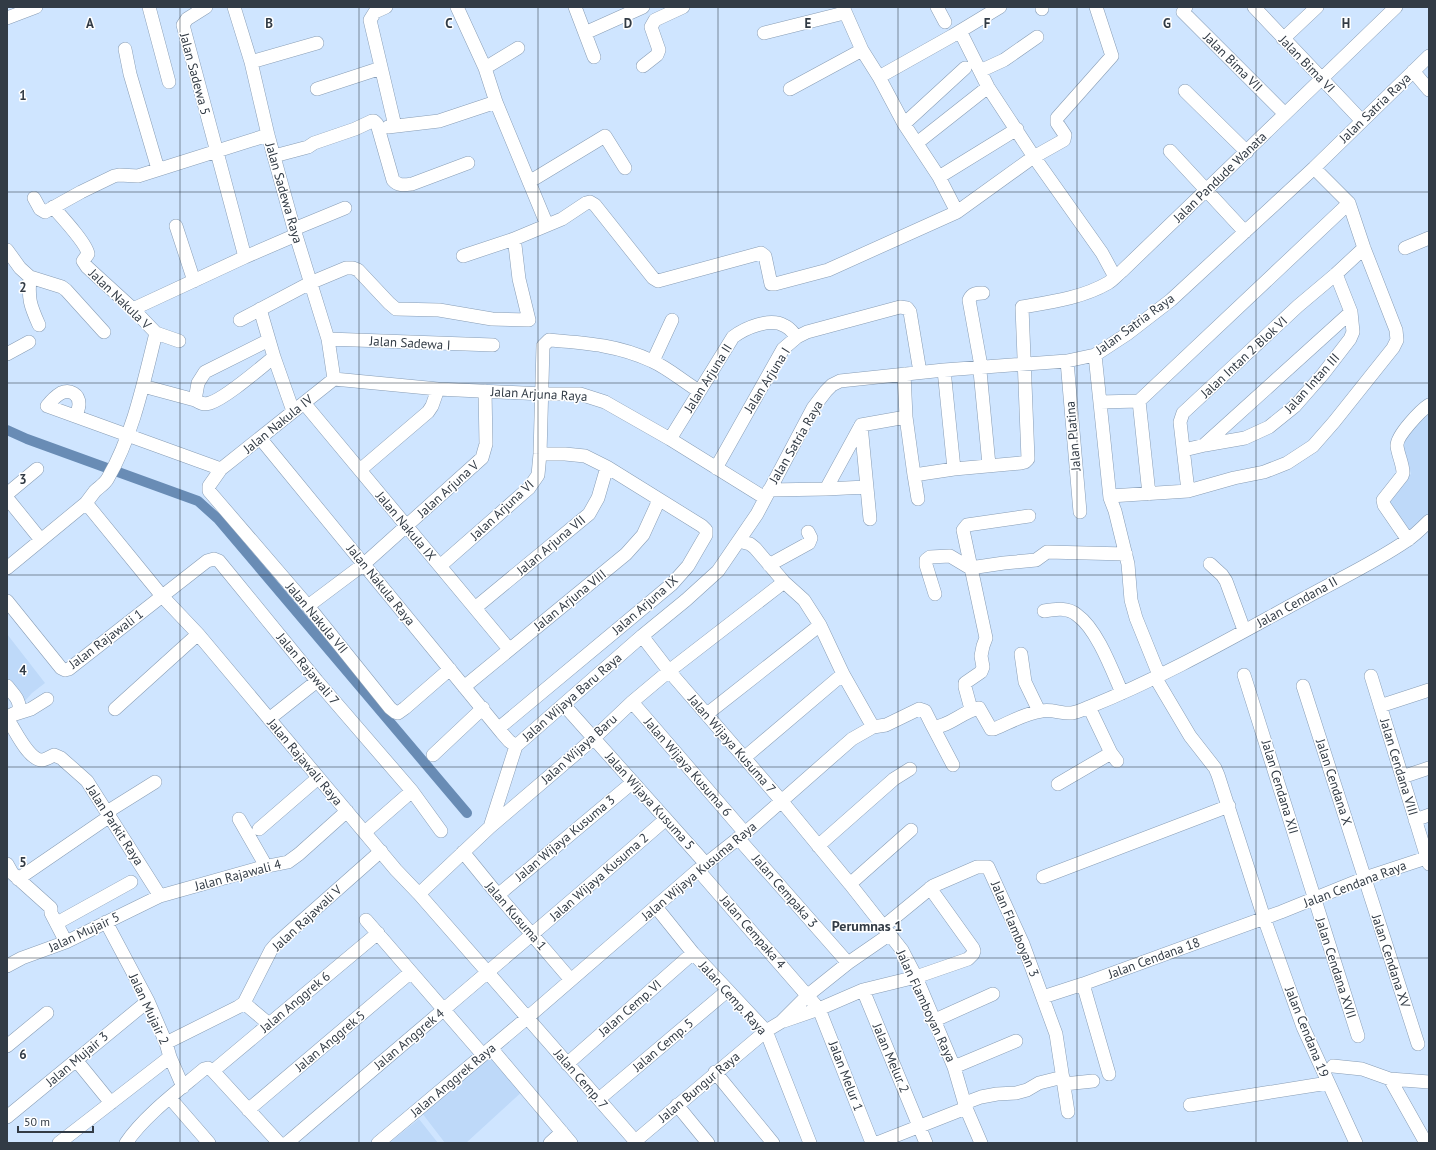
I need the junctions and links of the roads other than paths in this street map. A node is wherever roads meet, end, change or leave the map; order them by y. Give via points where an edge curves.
1 (36, 7) edge
2 (149, 7) edge
3 (206, 7) edge
4 (386, 7) edge
5 (457, 7) edge
6 (575, 7) edge
7 (643, 7) edge
8 (683, 7) edge
9 (937, 7) edge
10 (1000, 7) edge
11 (1096, 7) edge
12 (1254, 7) edge
13 (1317, 7) edge
14 (1396, 7) edge
15 (238, 8) edge
16 (1184, 8) edge
17 (843, 10) edge
18 (7, 18) edge
19 (945, 22) dead end
20 (960, 31) junction
21 (585, 33) junction
22 (764, 33) dead end
23 (1037, 37) dead end
24 (1283, 39) junction
25 (317, 43) dead end
26 (518, 48) dead end
27 (125, 49) dead end
28 (862, 50) junction
29 (1429, 56) edge
30 (594, 57) dead end
31 (251, 62) junction
32 (643, 66) dead end
33 (381, 68) junction
34 (485, 68) junction
35 (965, 68) dead end
36 (980, 71) junction
37 (1413, 71) junction
38 (879, 77) junction
39 (1320, 79) junction
40 (169, 82) dead end
41 (988, 88) junction
42 (317, 89) dead end
43 (790, 89) dead end
44 (1429, 90) edge
45 (1185, 91) dead end
46 (496, 102) junction
47 (1285, 114) junction
48 (1362, 121) junction
49 (904, 124) junction
50 (395, 126) junction
51 (378, 129) junction
52 (1017, 130) junction
53 (268, 135) junction
54 (917, 143) junction
55 (216, 151) junction
56 (1170, 151) dead end
57 (1247, 152) junction
58 (274, 156) junction
59 (1034, 157) junction
60 (468, 163) dead end
61 (625, 168) dead end
62 (1314, 168) junction
63 (158, 169) junction
64 (939, 177) junction
65 (529, 182) junction
66 (1206, 190) junction
67 (34, 198) dead end
68 (1349, 203) junction
69 (53, 207) junction
70 (345, 208) dead end
71 (957, 212) junction
72 (546, 225) junction
73 (176, 226) dead end
74 (295, 232) junction
75 (1245, 232) junction
76 (1429, 238) edge
77 (515, 245) dead end
78 (1364, 248) junction
79 (1405, 248) dead end
80 (7, 250) edge
81 (463, 256) dead end
82 (245, 257) junction
83 (1336, 274) junction
84 (30, 277) junction
85 (1115, 277) junction
86 (194, 281) junction
87 (310, 284) junction
88 (983, 293) dead end
89 (133, 309) junction
90 (260, 309) junction
91 (1351, 312) junction
92 (240, 320) dead end
93 (672, 320) dead end
94 (39, 325) dead end
95 (104, 332) dead end
96 (156, 333) junction
97 (797, 337) junction
98 (328, 339) junction
99 (269, 340) junction
100 (29, 342) dead end
101 (179, 342) dead end
102 (493, 345) dead end
103 (7, 354) edge
104 (1095, 355) junction
105 (274, 357) junction
106 (653, 361) junction
107 (1067, 361) junction
108 (1024, 364) junction
109 (981, 366) junction
110 (944, 370) junction
111 (920, 372) junction
112 (904, 374) junction
113 (334, 379) junction
114 (143, 386) junction
115 (438, 389) junction
116 (699, 391) junction
117 (485, 392) junction
118 (543, 394) junction
119 (195, 400) junction
120 (1139, 401) junction
121 (1100, 402) junction
122 (304, 403) junction
123 (1429, 405) edge
124 (293, 411) junction
125 (76, 416) junction
126 (906, 417) junction
127 (861, 425) junction
128 (127, 435) junction
129 (260, 438) junction
130 (670, 439) junction
131 (1205, 445) junction
132 (1184, 450) junction
133 (540, 454) junction
134 (717, 465) junction
135 (989, 465) junction
136 (607, 467) junction
137 (37, 469) dead end
138 (221, 469) junction
139 (954, 469) junction
140 (360, 470) junction
141 (914, 475) junction
142 (866, 487) junction
143 (826, 489) junction
144 (1188, 491) junction
145 (7, 494) edge
146 (767, 494) junction
147 (1149, 494) junction
148 (1110, 496) junction
149 (7, 498) edge
150 (918, 499) dead end
151 (659, 500) junction
152 (86, 503) junction
153 (1080, 512) dead end
154 (1029, 516) dead end
155 (870, 519) dead end
156 (1429, 521) edge
157 (407, 526) junction
158 (808, 532) dead end
159 (41, 540) junction
160 (740, 540) junction
161 (1408, 540) junction
162 (1126, 554) junction
163 (364, 564) junction
164 (1210, 564) dead end
165 (769, 565) junction
166 (440, 566) junction
167 (7, 568) edge
168 (970, 568) junction
169 (784, 582) junction
170 (935, 594) dead end
171 (162, 596) junction
172 (7, 600) edge
173 (308, 606) junction
174 (475, 608) junction
175 (1044, 611) dead end
176 (820, 625) junction
177 (1244, 630) junction
178 (198, 634) junction
179 (642, 636) junction
180 (509, 649) junction
181 (1021, 654) dead end
182 (450, 669) junction
183 (669, 671) junction
184 (843, 674) junction
185 (1244, 675) dead end
186 (1157, 676) junction
187 (1371, 676) dead end
188 (317, 681) junction
189 (7, 686) edge
190 (1303, 686) dead end
191 (464, 687) junction
192 (1429, 690) edge
193 (1122, 692) junction
194 (47, 699) dead end
195 (632, 702) junction
196 (564, 705) junction
197 (1380, 706) junction
198 (1088, 707) junction
199 (483, 708) junction
200 (115, 709) dead end
201 (971, 709) junction
202 (1039, 711) junction
203 (707, 714) junction
204 (9, 717) edge
205 (269, 719) junction
206 (873, 727) junction
207 (933, 727) junction
208 (507, 737) junction
209 (593, 739) junction
210 (433, 754) dead end
211 (744, 758) junction
212 (953, 765) dead end
213 (1429, 768) edge
214 (910, 769) dead end
215 (1402, 777) junction
216 (318, 778) junction
217 (155, 782) dead end
218 (632, 782) junction
219 (1058, 784) dead end
220 (412, 791) junction
221 (781, 801) junction
222 (1229, 806) junction
223 (347, 811) junction
224 (109, 814) junction
225 (1429, 816) edge
226 (239, 819) dead end
227 (666, 819) junction
228 (1415, 820) junction
229 (490, 827) junction
230 (259, 830) dead end
231 (911, 830) dead end
232 (441, 831) dead end
233 (365, 832) junction
234 (742, 835) junction
235 (818, 846) junction
236 (381, 851) junction
237 (463, 852) junction
238 (1428, 859) edge
239 (7, 864) edge
240 (266, 866) junction
241 (702, 867) junction
242 (1043, 877) dead end
243 (1365, 878) junction
244 (18, 879) junction
245 (131, 882) dead end
246 (850, 884) junction
247 (930, 888) junction
248 (419, 894) junction
249 (498, 895) junction
250 (160, 896) junction
251 (1315, 900) junction
252 (656, 907) junction
253 (1264, 918) junction
254 (366, 920) dead end
255 (106, 922) junction
256 (56, 923) junction
257 (886, 930) junction
258 (378, 933) junction
259 (532, 935) junction
260 (66, 942) junction
261 (693, 953) junction
262 (848, 963) junction
263 (7, 966) edge
264 (410, 972) junction
265 (487, 972) junction
266 (916, 977) junction
267 (571, 980) junction
268 (1083, 984) junction
269 (862, 990) junction
270 (728, 991) junction
271 (993, 994) dead end
272 (808, 995) junction
273 (1043, 997) junction
274 (148, 1001) junction
275 (246, 1005) junction
276 (819, 1009) junction
277 (444, 1010) junction
278 (47, 1013) dead end
279 (527, 1018) junction
280 (264, 1020) junction
281 (934, 1021) junction
282 (781, 1022) junction
283 (766, 1031) junction
284 (1358, 1036) dead end
285 (1016, 1042) dead end
286 (166, 1043) junction
287 (1418, 1044) dead end
288 (7, 1046) edge
289 (487, 1052) junction
290 (170, 1057) junction
291 (76, 1060) junction
292 (568, 1064) junction
293 (1333, 1066) dead end
294 (954, 1067) junction
295 (212, 1071) junction
296 (715, 1072) junction
297 (1109, 1074) dead end
298 (1063, 1080) junction
299 (1390, 1080) junction
300 (1093, 1081) dead end
301 (1429, 1082) edge
302 (1328, 1083) junction
303 (183, 1087) junction
304 (170, 1098) junction
305 (599, 1099) junction
306 (111, 1103) junction
307 (677, 1105) junction
308 (965, 1105) junction
309 (1190, 1105) dead end
310 (248, 1110) junction
311 (1068, 1112) dead end
312 (7, 1117) edge
313 (919, 1126) junction
314 (562, 1132) junction
315 (133, 1140) edge
316 (635, 1142) edge
317 (1427, 1142) edge
318 (59, 1143) edge
319 (209, 1143) edge
320 (279, 1143) edge
321 (287, 1143) edge
322 (378, 1143) edge
323 (550, 1143) edge
324 (571, 1143) edge
325 (708, 1143) edge
326 (773, 1143) edge
327 (810, 1143) edge
328 (872, 1143) edge
329 (877, 1143) edge
330 (926, 1143) edge
331 (981, 1143) edge
332 (1356, 1143) edge

1 - 18 street
2 - 40 street
3 - 55 street, Jalan Sadewa 5 via 187,19 183,25
4 - 33 street via 374,12 370,20
5 - 34 street
6 - 21 street
7 - 21 street
8 - 32 street via 655,20 651,27 659,50 657,55
9 - 19 street
10 - 20 street
11 - 59 street via 1112,56 1057,118 1057,123 1065,135 1064,140
12 - 24 street, Jalan Bima VI
13 - 24 street
14 - 39 street, Jalan Pandude Wanata
15 - 31 street, Jalan Sadewa Raya
16 - 47 street, Jalan Bima VII via 1183,12
17 - 22 street
17 - 28 street
20 - 36 street
20 - 38 street
21 - 30 street
23 - 36 street via 1004,60
24 - 39 street, Jalan Bima VI
25 - 31 street
26 - 34 street
27 - 63 street
28 - 38 street
28 - 43 street
29 - 37 street, Jalan Satria Raya
31 - 53 street, Jalan Sadewa Raya
33 - 42 street
33 - 50 street
34 - 46 street
35 - 49 street
36 - 41 street
37 - 44 street
37 - 48 street, Jalan Satria Raya
38 - 49 street
39 - 47 street, Jalan Pandude Wanata
39 - 48 street, Jalan Bima VI
41 - 52 street
41 - 54 street
45 - 57 street
46 - 50 street via 439,121
46 - 65 street
47 - 57 street, Jalan Pandude Wanata
48 - 62 street, Jalan Satria Raya
49 - 54 street
50 - 51 street
51 - 58 street via 377,124 372,121 308,147
51 - 60 street via 396,184 412,184
52 - 59 street
52 - 64 street
53 - 55 street
53 - 58 street, Jalan Sadewa Raya
54 - 64 street
55 - 63 street
55 - 82 street
56 - 66 street
57 - 66 street, Jalan Pandude Wanata
58 - 74 street, Jalan Sadewa Raya
59 - 71 street
59 - 85 street via 1102,253
61 - 65 street via 605,136
62 - 68 street
62 - 75 street, Jalan Satria Raya
63 - 69 street via 138,176 114,176
64 - 71 street
65 - 72 street
66 - 75 street
66 - 85 street, Jalan Pandude Wanata
67 - 69 street via 42,211
68 - 78 street
68 - 120 street
69 - 89 street, Jalan Nakula V via 78,236 88,253 83,263
70 - 74 street
71 - 72 street via 828,270 775,284 771,284 765,256 761,253 658,281 590,202
72 - 81 street
73 - 86 street
74 - 82 street
74 - 87 street, Jalan Sadewa Raya
75 - 104 street, Jalan Satria Raya via 1171,300
76 - 79 street
77 - 87 street via 519,279 529,320 492,319 439,310 396,309 358,270 353,268 346,268
78 - 83 street, Jalan Intan 2 Blok VI
78 - 144 street via 1396,330 1397,340 1386,357 1312,446 1287,463 1264,472
80 - 84 street
82 - 86 street
83 - 91 street, Jalan Intan III
83 - 132 street, Jalan Intan 2 Blok VI via 1183,413 1180,422
84 - 94 street via 29,299
84 - 95 street via 62,287
85 - 108 street, Jalan Pandude Wanata via 1108,283 1078,296 1022,308
86 - 89 street
87 - 90 street
87 - 98 street, Jalan Sadewa Raya
88 - 109 street via 976,293 969,300
89 - 96 street, Jalan Nakula V
90 - 92 street
90 - 99 street
91 - 131 street
91 - 131 street, Jalan Intan III via 1353,332 1350,339 1295,406 1269,427 1245,438
93 - 106 street
96 - 101 street
96 - 114 street, Jalan Nakula V
97 - 111 street, Jalan Arjuna I via 807,332 900,307 908,309
97 - 116 street, Jalan Arjuna II via 784,325 774,323 738,333
97 - 134 street, Jalan Arjuna I via 783,349
98 - 102 street, Jalan Sadewa I
98 - 113 street, Jalan Sadewa Raya
99 - 105 street
99 - 119 street via 205,372 198,383
100 - 103 street
104 - 107 street, Jalan Satria Raya
104 - 121 street, Jalan Cendana 19
105 - 119 street via 225,395 209,404 200,404
105 - 124 street
106 - 116 street
106 - 118 street, Jalan Arjuna VI via 613,347 549,340 543,346
107 - 108 street, Jalan Satria Raya
107 - 153 street, Jalan Platina
108 - 109 street, Jalan Satria Raya
108 - 135 street via 1028,458 1020,463
109 - 110 street, Jalan Satria Raya
109 - 135 street
110 - 111 street, Jalan Satria Raya
110 - 139 street
111 - 112 street, Jalan Satria Raya
112 - 126 street
112 - 146 street, Jalan Satria Raya via 840,381 832,385 814,408
113 - 115 street, Jalan Arjuna Raya
113 - 122 street, Jalan Nakula IV
114 - 119 street
114 - 128 street, Jalan Nakula V
115 - 117 street, Jalan Arjuna Raya
115 - 140 street via 428,412
116 - 130 street, Jalan Arjuna II
117 - 118 street, Jalan Arjuna Raya
117 - 157 street, Jalan Arjuna V via 486,444 482,458
118 - 130 street, Jalan Arjuna Raya via 580,394 594,398
118 - 133 street, Jalan Arjuna VI
120 - 121 street
120 - 147 street
121 - 148 street, Jalan Cendana 19
122 - 124 street, Jalan Nakula IV
122 - 140 street, Jalan Nakula IX
123 - 161 street via 1396,444 1404,473 1383,500
124 - 129 street, Jalan Nakula IV
125 - 125 street via 79,404 74,393 61,393 47,406
125 - 128 street
126 - 127 street
126 - 141 street
127 - 142 street
127 - 143 street
128 - 138 street
128 - 152 street, Jalan Nakula V via 108,479
129 - 138 street, Jalan Nakula IV
129 - 163 street, Jalan Nakula Raya
130 - 134 street, Jalan Arjuna Raya
131 - 132 street, Jalan Intan III
132 - 144 street, Jalan Intan 2 Blok VI
133 - 136 street, Jalan Arjuna IX via 585,456
133 - 166 street, Jalan Arjuna VI via 538,475 529,488
134 - 146 street, Jalan Arjuna Raya
135 - 139 street
136 - 151 street, Jalan Arjuna IX
136 - 174 street, Jalan Arjuna VII via 598,498 589,514
137 - 145 street
138 - 173 street, Jalan Nakula VII via 209,486 209,491
139 - 141 street
140 - 157 street, Jalan Nakula IX
141 - 150 street
142 - 143 street
142 - 155 street
143 - 146 street
144 - 147 street
146 - 160 street, Jalan Satria Raya
147 - 148 street
148 - 162 street, Jalan Cendana 19
149 - 159 street
151 - 180 street, Jalan Arjuna VIII via 643,535 626,554
151 - 208 street, Jalan Arjuna IX via 706,530 706,535 688,566 672,584
152 - 159 street
152 - 171 street, Jalan Rajawali Raya
154 - 168 street via 964,527
156 - 161 street, Jalan Cendana II
157 - 163 street, Jalan Arjuna V
157 - 166 street, Jalan Nakula IX
158 - 165 street via 811,538 809,543
159 - 167 street
160 - 165 street via 755,548
160 - 179 street, Jalan Wijaya Baru Raya via 718,571
161 - 177 street, Jalan Cendana II via 1262,623
162 - 168 street via 1047,552 1036,560
162 - 186 street, Jalan Cendana 19 via 1131,600
163 - 173 street, Jalan Arjuna V
163 - 182 street, Jalan Nakula Raya
164 - 177 street via 1226,581
165 - 169 street
166 - 174 street, Jalan Nakula IX
168 - 170 street via 950,556 930,557 926,560 926,565
168 - 201 street via 986,638 982,646 981,672 965,683
169 - 176 street via 804,600
169 - 183 street, Jalan Wijaya Baru
171 - 172 street, Jalan Rajawali 1 via 65,670
171 - 178 street, Jalan Rajawali Raya
171 - 188 street, Jalan Rajawali 7 via 207,561 219,561
173 - 182 street, Jalan Nakula VII via 395,712 398,713 405,708
174 - 180 street, Jalan Nakula IX
175 - 193 street via 1064,609 1077,614 1087,624
176 - 184 street
176 - 203 street
177 - 186 street, Jalan Cendana II
178 - 200 street
178 - 205 street, Jalan Rajawali Raya
179 - 183 street, Jalan Wijaya Kusuma 7
179 - 196 street, Jalan Wijaya Baru Raya
180 - 191 street, Jalan Arjuna VIII
181 - 202 street via 1025,682
182 - 191 street, Jalan Nakula Raya
183 - 195 street, Jalan Wijaya Baru
183 - 203 street, Jalan Wijaya Kusuma 7
184 - 206 street
184 - 211 street
185 - 251 street, Jalan Cendana XII
186 - 193 street, Jalan Cendana II
186 - 222 street, Jalan Cendana 19 via 1190,736 1215,768
187 - 197 street, Jalan Cendana VIII
188 - 205 street
188 - 220 street, Jalan Rajawali 7
189 - 204 street via 20,706 19,711
190 - 243 street, Jalan Cendana X
191 - 199 street, Jalan Nakula Raya
192 - 197 street
193 - 198 street, Jalan Cendana II
194 - 204 street
195 - 209 street, Jalan Wijaya Baru
195 - 234 street, Jalan Wijaya Kusuma 6
196 - 208 street, Jalan Wijaya Baru Raya
196 - 209 street, Jalan Wijaya Kusuma 5
197 - 215 street, Jalan Cendana VIII
198 - 202 street, Jalan Cendana II via 1073,713
198 - 219 street via 1114,757
199 - 208 street, Jalan Nakula Raya
199 - 210 street
201 - 202 street, Jalan Cendana II via 979,708 991,729
201 - 207 street via 940,727
203 - 211 street, Jalan Wijaya Kusuma 7
204 - 224 street, Jalan Parkit Raya via 28,752 43,760 54,756 61,758 87,781
205 - 216 street, Jalan Rajawali Raya
206 - 207 street, Jalan Wijaya Kusuma Raya via 886,725 919,709 925,711
206 - 221 street, Jalan Wijaya Kusuma Raya via 852,739
207 - 212 street, Jalan Wijaya Kusuma Raya
208 - 229 street, Jalan Wijaya Baru Raya
209 - 218 street, Jalan Wijaya Kusuma 5
209 - 229 street, Jalan Wijaya Baru
211 - 221 street, Jalan Wijaya Kusuma 7
213 - 215 street
214 - 235 street via 894,779
215 - 228 street, Jalan Cendana VIII
216 - 223 street, Jalan Rajawali Raya
216 - 230 street
217 - 224 street
218 - 227 street, Jalan Wijaya Kusuma 5
218 - 249 street, Jalan Wijaya Kusuma 3
220 - 232 street, Jalan Rajawali 7
220 - 233 street
221 - 234 street, Jalan Wijaya Kusuma Raya
221 - 235 street, Jalan Flamboyan Raya
222 - 242 street
222 - 253 street, Jalan Cendana 19
223 - 233 street, Jalan Rajawali Raya
223 - 240 street, Jalan Rajawali 4 via 288,862
224 - 244 street
224 - 250 street, Jalan Parkit Raya
225 - 228 street
226 - 240 street
227 - 241 street, Jalan Wijaya Kusuma 5
227 - 259 street, Jalan Wijaya Kusuma 2
228 - 238 street, Jalan Cendana VIII
229 - 237 street, Jalan Wijaya Baru Raya
231 - 246 street
233 - 236 street, Jalan Rajawali Raya
234 - 241 street, Jalan Wijaya Kusuma Raya
234 - 262 street, Jalan Cempaka 3
235 - 246 street, Jalan Flamboyan Raya
236 - 248 street, Jalan Rajawali Raya
236 - 275 street, Jalan Rajawali V via 277,943 271,950
237 - 248 street, Jalan Wijaya Baru Raya
237 - 249 street, Jalan Kusuma 1
238 - 243 street, Jalan Cendana Raya
239 - 244 street
240 - 250 street, Jalan Rajawali 4
241 - 252 street, Jalan Wijaya Kusuma Raya
241 - 272 street, Jalan Cempaka 4
243 - 251 street, Jalan Cendana Raya
243 - 287 street, Jalan Cendana XV
244 - 256 street via 51,908
245 - 256 street
246 - 257 street, Jalan Flamboyan Raya
247 - 257 street, Jalan Flamboyan 3
247 - 266 street via 973,948 973,954 968,959
247 - 273 street, Jalan Flamboyan 3 via 977,867 988,867 1023,944
248 - 265 street, Jalan Rajawali Raya
249 - 259 street, Jalan Kusuma 1
250 - 255 street, Jalan Mujair 5
251 - 253 street, Jalan Cendana Raya
251 - 284 street, Jalan Cendana XVII
252 - 261 street, Jalan Cemp. Raya
252 - 267 street, Jalan Wijaya Kusuma Raya
253 - 268 street, Jalan Cendana 18
253 - 302 street, Jalan Cendana 19 via 1302,1027
254 - 258 street
255 - 260 street, Jalan Mujair 5
255 - 274 street, Jalan Mujair 2
256 - 260 street
257 - 262 street, Jalan Flamboyan 3
257 - 266 street, Jalan Flamboyan Raya via 902,950
258 - 264 street
258 - 280 street, Jalan Anggrek 6
259 - 265 street, Jalan Anggrek 4
259 - 267 street, Jalan Kusuma 1
260 - 263 street, Jalan Mujair 5
261 - 270 street, Jalan Cemp. Raya
261 - 292 street, Jalan Cemp. VI
262 - 272 street, Jalan Flamboyan 3
264 - 277 street
264 - 310 street, Jalan Anggrek 5
265 - 277 street, Jalan Anggrek 4
265 - 279 street, Jalan Rajawali Raya
266 - 269 street
266 - 281 street, Jalan Flamboyan Raya
267 - 279 street, Jalan Wijaya Kusuma Raya
268 - 273 street, Jalan Cendana 18
268 - 297 street
269 - 276 street
269 - 313 street, Jalan Melur 2
270 - 283 street, Jalan Cemp. Raya
270 - 305 street, Jalan Cemp. 5
271 - 281 street
272 - 276 street, Jalan Cempaka 4
272 - 282 street, Jalan Flamboyan 3
273 - 298 street, Jalan Flamboyan 3 via 1056,1034
274 - 286 street, Jalan Mujair 2
274 - 291 street, Jalan Mujair 3
275 - 280 street
275 - 286 street
276 - 282 street
276 - 328 street, Jalan Melur 1
277 - 289 street
277 - 321 street, Jalan Anggrek 4
278 - 288 street
279 - 289 street, Jalan Anggrek Raya
279 - 292 street, Jalan Cemp. 7
280 - 295 street, Jalan Anggrek 6
281 - 294 street, Jalan Flamboyan Raya
282 - 283 street, Jalan Bungur Raya
283 - 296 street, Jalan Bungur Raya
283 - 327 street, Jalan Cemp. Raya
285 - 294 street
286 - 290 street, Jalan Mujair 2
289 - 314 street
289 - 322 street, Jalan Anggrek Raya
290 - 303 street
290 - 306 street, Jalan Mujair 2
291 - 306 street
291 - 312 street, Jalan Mujair 3
292 - 305 street, Jalan Cemp. 7
293 - 299 street via 1362,1069
294 - 308 street, Jalan Flamboyan Raya
295 - 303 street via 204,1069
295 - 310 street
296 - 307 street, Jalan Bungur Raya
296 - 326 street
298 - 300 street
298 - 308 street via 1039,1083 1016,1093 981,1097
298 - 311 street, Jalan Flamboyan 3
299 - 301 street
299 - 317 street
302 - 309 street
302 - 332 street, Jalan Cendana 19
303 - 304 street
304 - 315 street
304 - 319 street
305 - 316 street, Jalan Cemp. 7
306 - 318 street, Jalan Mujair 2
307 - 316 street, Jalan Bungur Raya
307 - 325 street
308 - 313 street
308 - 331 street, Jalan Flamboyan Raya
310 - 320 street
313 - 329 street
313 - 330 street, Jalan Melur 2
314 - 323 street
314 - 324 street

